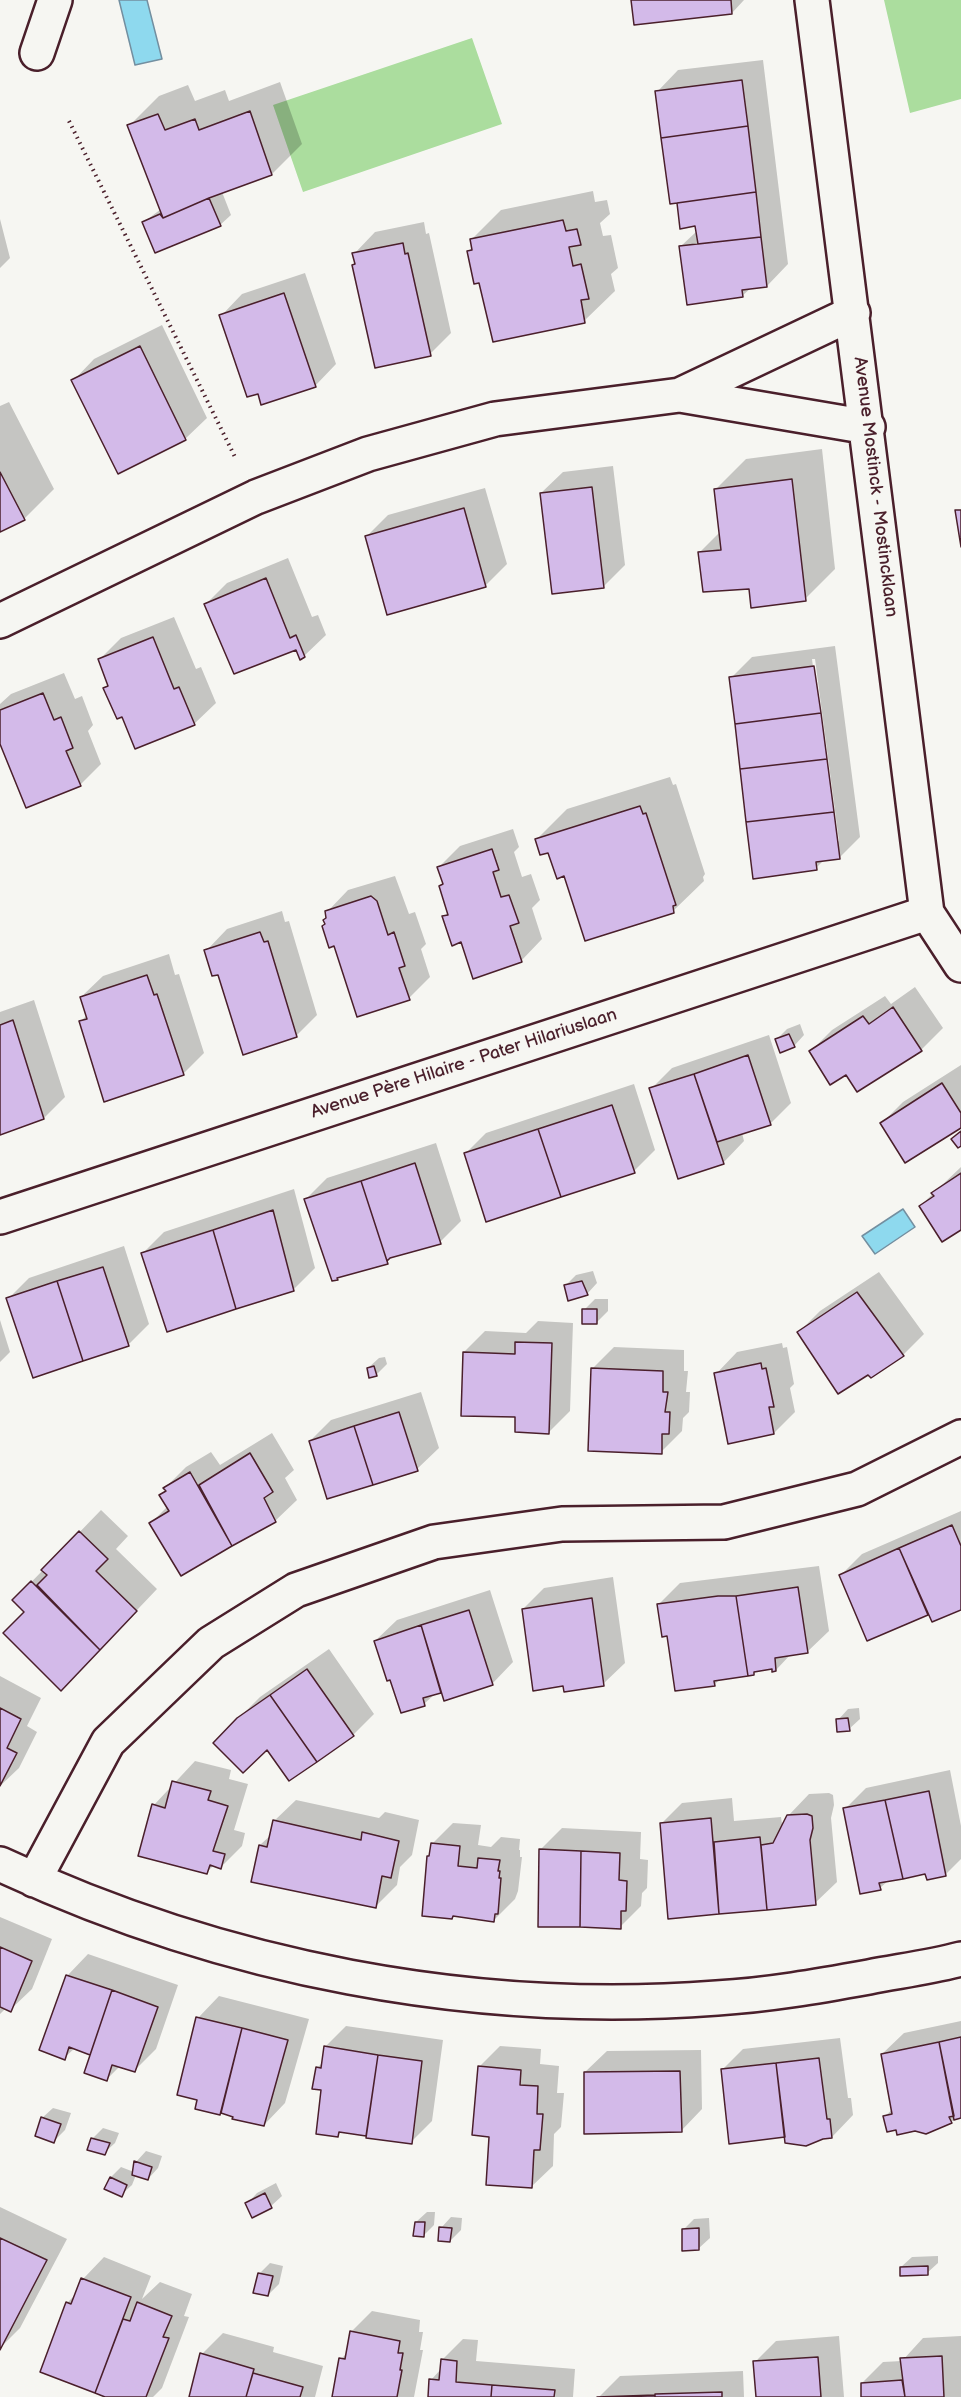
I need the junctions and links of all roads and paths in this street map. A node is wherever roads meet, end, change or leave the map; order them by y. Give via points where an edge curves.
1 (55, 0) edge
2 (812, 0) edge
3 (37, 53) dead end
4 (69, 121) dead end
5 (853, 313) junction
6 (680, 395) junction
7 (868, 427) junction
8 (236, 457) dead end
9 (0, 621) edge
10 (927, 913) junction
11 (961, 966) edge
12 (0, 1217) edge
13 (961, 1437) edge
14 (0, 1864) edge
15 (34, 1880) junction
16 (961, 1959) edge

1 - 3 street
2 - 5 street, Avenue Mostinck - Mostincklaan
4 - 8 path
5 - 6 street
5 - 7 street, Avenue Mostinck - Mostincklaan
6 - 7 street
6 - 9 street via 495,419 368,454 256,497
7 - 10 street, Avenue Mostinck - Mostincklaan
10 - 11 street, Avenue Mostinck - Mostincklaan
10 - 12 street, Avenue Père Hilaire - Pater Hilariuslaan
13 - 15 street via 857,1489 724,1522 562,1524 434,1542 296,1590 211,1643 108,1742
14 - 15 street
15 - 16 street via 106,1910 214,1945 331,1975 522,1998 717,1998 822,1985

